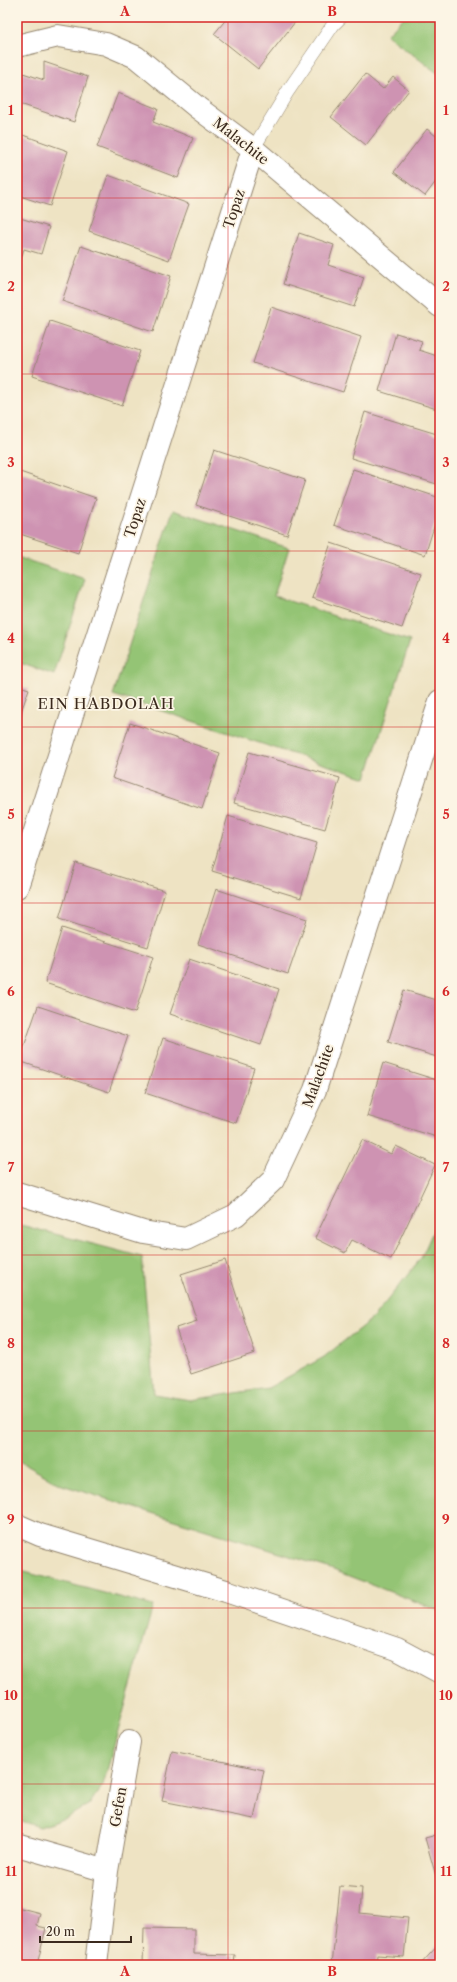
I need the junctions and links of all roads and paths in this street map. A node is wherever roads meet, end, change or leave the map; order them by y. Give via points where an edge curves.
1 (341, 17) edge
2 (17, 46) edge
3 (253, 149) junction
4 (440, 306) edge
5 (440, 701) edge
6 (17, 887) edge
7 (17, 1193) edge
8 (17, 1525) edge
9 (440, 1672) edge
10 (129, 1742) dead end
11 (17, 1844) edge
12 (107, 1870) junction
13 (96, 1965) edge

1 - 3 lane via 288,91
2 - 3 street, Malachite via 58,36 106,44 136,56 198,108
3 - 4 street, Malachite
3 - 6 street, Topaz
5 - 7 street, Malachite via 315,1090 273,1180 236,1215 186,1239 143,1232
8 - 9 street via 40,1535 226,1591 397,1649
10 - 12 street, Gefen
11 - 12 street
12 - 13 street, Gefen

